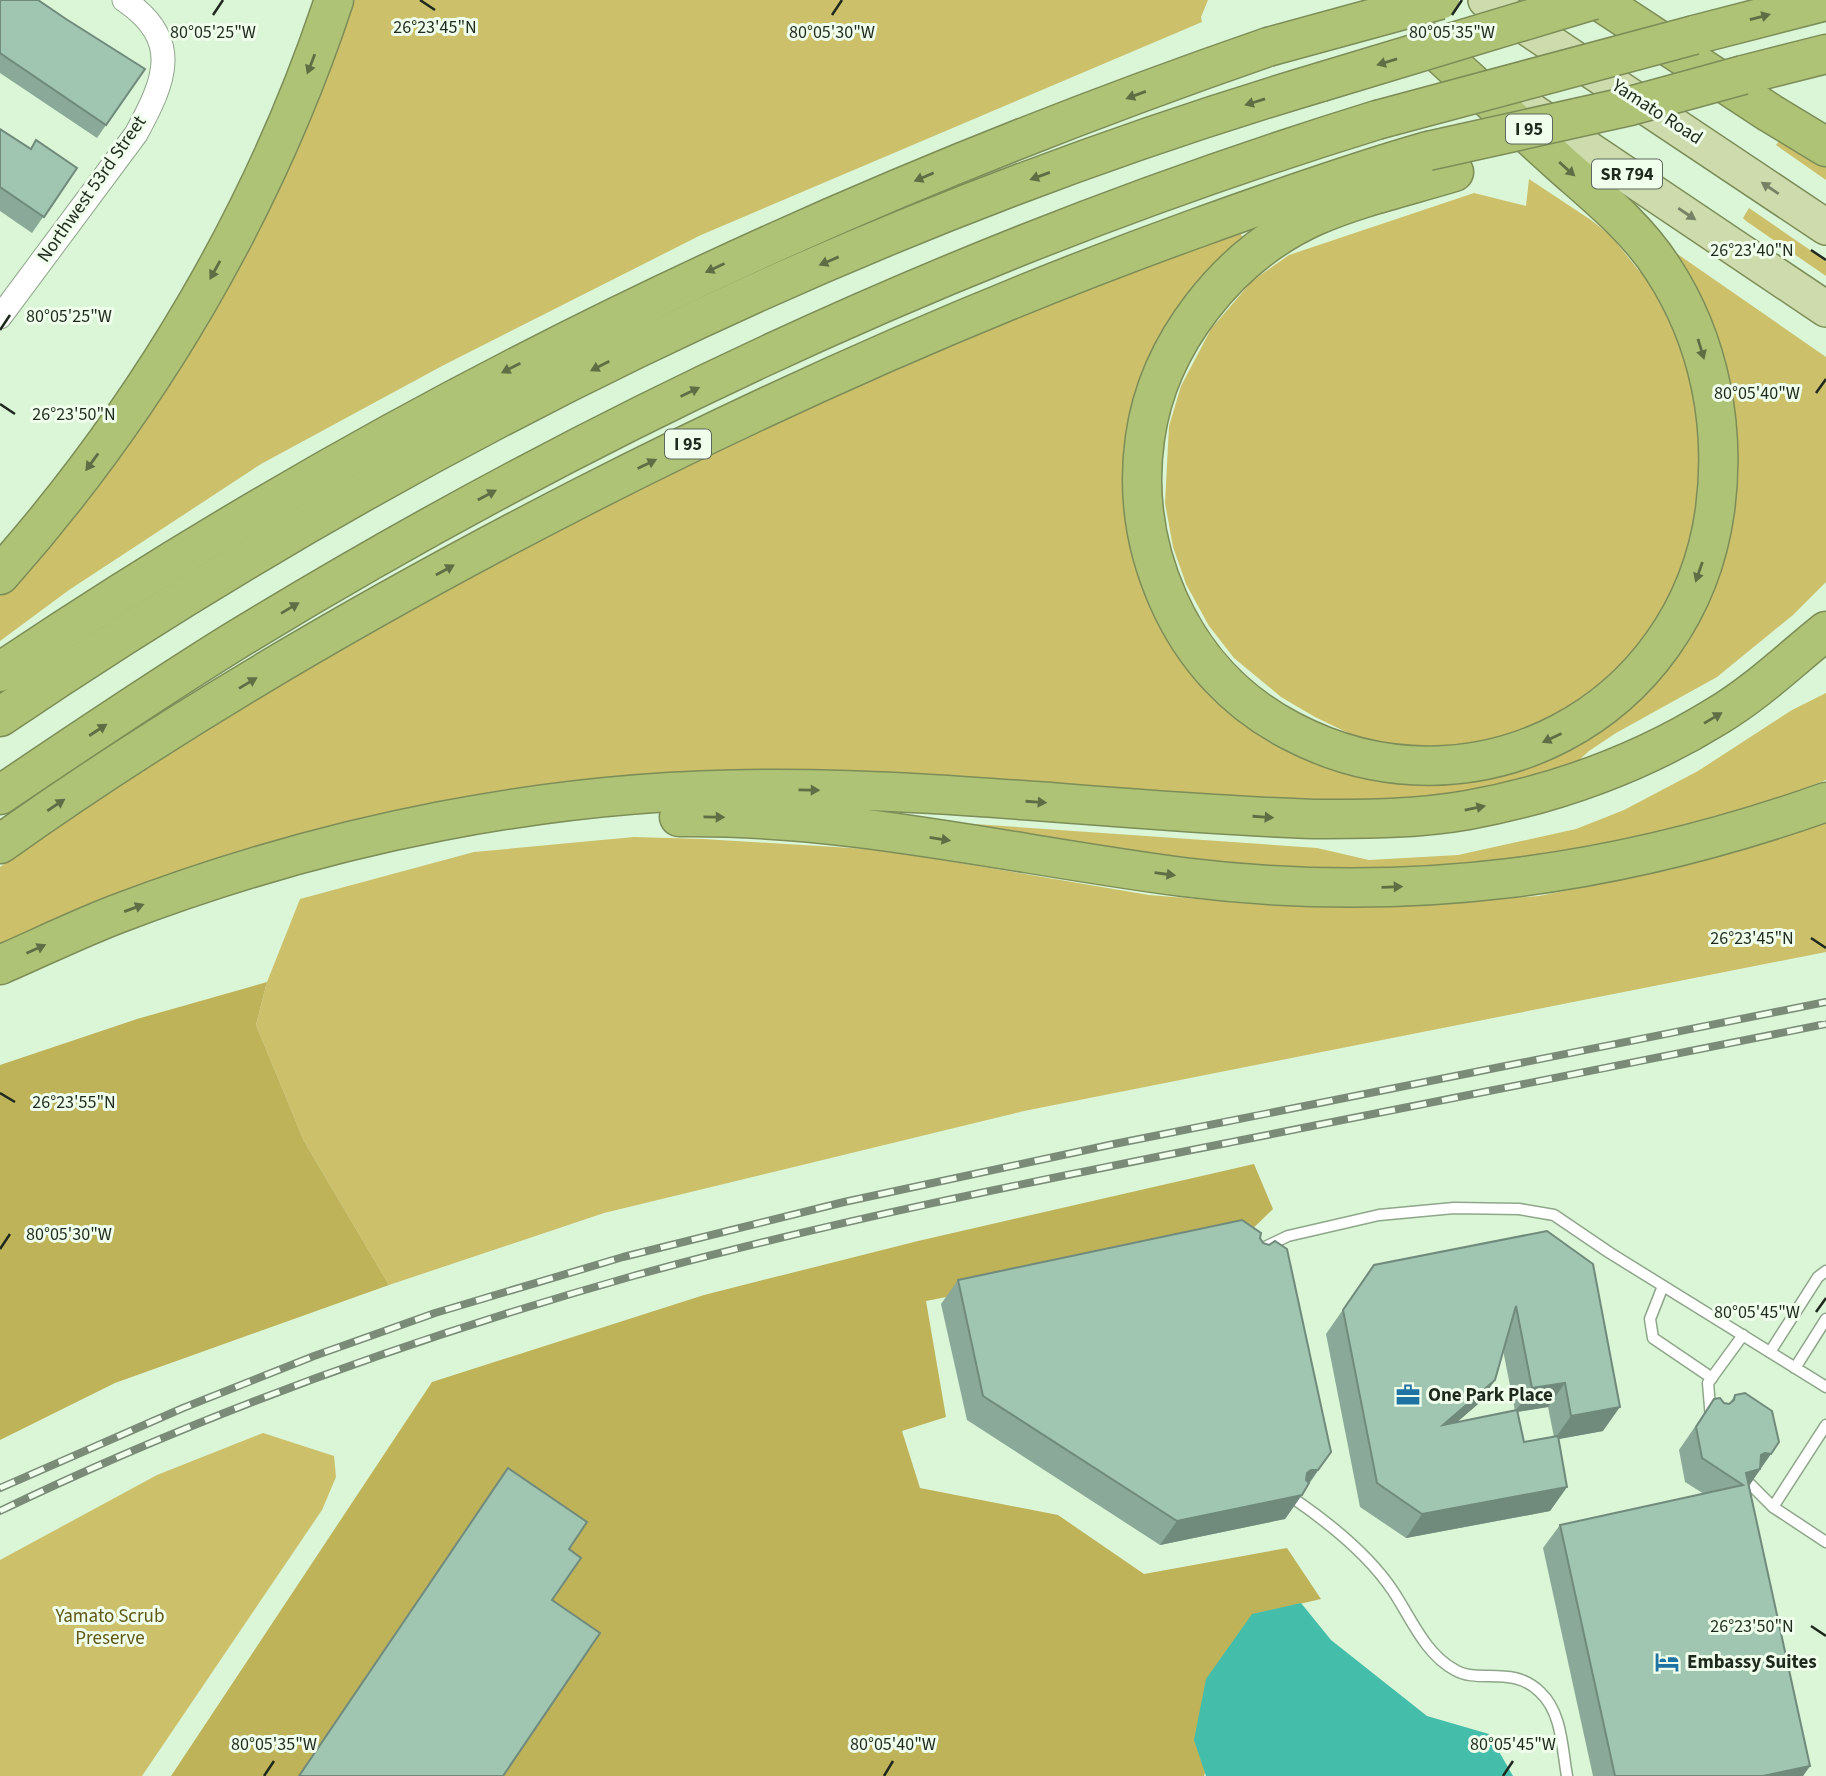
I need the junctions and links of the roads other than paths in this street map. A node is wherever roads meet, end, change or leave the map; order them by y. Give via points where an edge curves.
1 (124, 0) edge
2 (334, 0) edge
3 (1364, 0) edge
4 (1440, 0) edge
5 (1486, 0) edge
6 (1595, 0) edge
7 (1826, 1) edge
8 (1426, 41) junction
9 (1268, 47) junction
10 (1826, 54) edge
11 (1826, 148) edge
12 (1441, 162) junction
13 (1826, 226) edge
14 (3, 306) edge
15 (1826, 309) edge
16 (0, 575) edge
17 (1825, 631) edge
18 (0, 672) edge
19 (0, 717) edge
20 (0, 795) edge
21 (1826, 802) edge
22 (0, 844) edge
23 (329, 847) junction
24 (0, 965) edge
25 (1258, 1254) edge
26 (1826, 1270) edge
27 (1663, 1286) junction
28 (1826, 1319) edge
29 (1743, 1335) junction
30 (1770, 1352) junction
31 (1795, 1367) junction
32 (1712, 1378) junction
33 (1826, 1387) edge
34 (1711, 1420) edge
35 (1826, 1425) edge
36 (1750, 1484) edge
37 (1297, 1501) edge
38 (1773, 1507) junction
39 (1826, 1542) edge
40 (1567, 1776) edge

1 - 14 street, Northwest 53rd Street via 140,11 159,37 165,61 159,84 136,134
2 -> 16 highway via 273,157 184,325 80,478
3 - 8 main road, SR 794
3 - 9 highway, bridge
4 - 9 highway, bridge
13 -> 5 main road, Yamato Road
6 - 11 highway
6 -> 19 highway, bridge via 1206,116 952,210 783,281 633,350 300,529
20 -> 7 highway, bridge via 229,644 350,572 527,474 857,314 1208,176 1377,120
8 -> 12 highway via 1618,215 1657,260 1685,307 1703,356 1715,406 1719,472 1712,528 1693,589 1662,644 1627,687 1572,728 1531,747 1463,764 1410,766 1361,759 1305,738 1258,711 1217,676 1184,633 1159,578 1144,523 1142,468 1151,407 1172,353 1202,307 1236,270 1279,237 1317,216
8 -> 15 main road, SR 794
9 -> 18 highway via 948,166 620,313 297,486
10 - 12 highway, bridge
22 -> 12 highway, I 95 via 331,634 658,458 892,349 1058,281 1228,217
23 -> 17 highway via 504,810 684,792 774,789 1314,819 1468,810 1578,782 1653,751 1718,716
23 -> 21 highway via 436,842 601,819 754,818 868,828 1206,879 1298,887 1380,887 1499,880 1580,869 1685,846
24 -> 23 highway via 116,914
25 - 27 lane via 1288,1236 1379,1215 1454,1208 1519,1209 1554,1215
26 - 30 lane
27 - 29 lane
27 - 32 lane via 1650,1319 1653,1338
28 - 31 lane
29 - 30 lane
29 - 32 lane
30 - 31 lane
31 - 33 lane
32 - 34 lane via 1708,1383
35 - 38 lane
36 - 38 lane
37 - 40 lane via 1363,1553 1436,1656 1456,1672 1521,1679 1539,1690 1555,1709
38 - 39 lane

